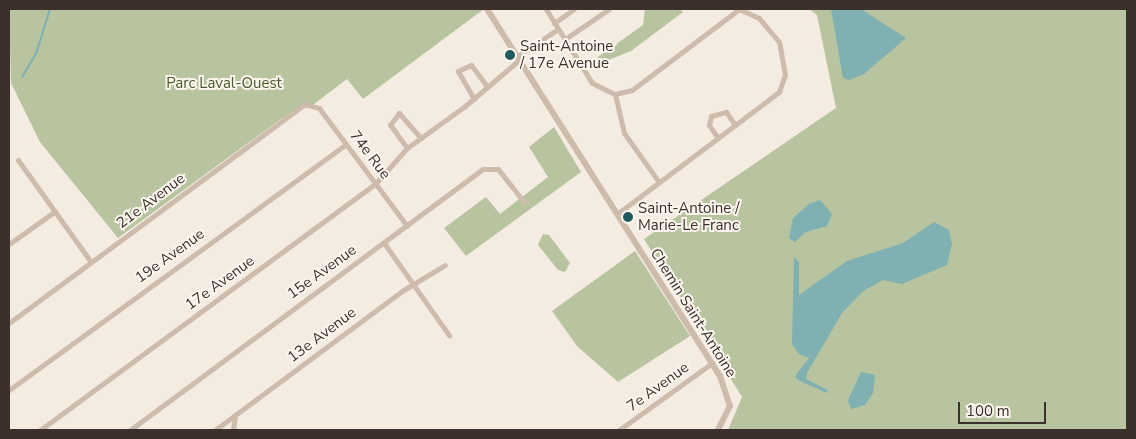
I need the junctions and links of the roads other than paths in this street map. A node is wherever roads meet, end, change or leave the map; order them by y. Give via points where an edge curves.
1 (487, 9) edge
2 (546, 9) edge
3 (574, 9) edge
4 (609, 9) edge
5 (739, 9) edge
6 (554, 23) junction
7 (558, 29) junction
8 (565, 39) junction
9 (518, 58) junction
10 (486, 86) junction
11 (615, 94) junction
12 (474, 99) junction
13 (310, 104) joint
14 (735, 125) junction
15 (421, 138) junction
16 (718, 138) junction
17 (346, 144) junction
18 (407, 148) junction
19 (18, 160) dead end
20 (659, 182) junction
21 (376, 183) junction
22 (524, 202) dead end
23 (54, 212) junction
24 (617, 214) junction
25 (407, 226) junction
26 (384, 243) junction
27 (9, 244) edge
28 (91, 262) junction
29 (445, 265) dead end
30 (413, 286) junction
31 (9, 324) edge
32 (449, 336) dead end
33 (712, 364) junction
34 (9, 390) edge
35 (235, 416) junction
36 (137, 428) edge
37 (40, 430) edge
38 (130, 430) edge
39 (216, 430) edge
40 (233, 430) edge
41 (619, 430) edge
42 (718, 430) edge

1 - 9 street, Chemin Saint-Antoine
2 - 6 street
3 - 6 street
4 - 8 street
5 - 11 street via 632,90
5 - 14 street via 759,18 774,33 785,75 779,92
6 - 7 street
7 - 8 street
7 - 9 street, 17e Avenue
8 - 11 street via 592,83
9 - 10 street, 17e Avenue
9 - 24 street, Chemin Saint-Antoine
10 - 12 street, 17e Avenue
10 - 12 street via 471,65 458,71
11 - 20 street via 624,132
12 - 15 street, 17e Avenue
13 - 17 street, 74e Rue via 319,108
13 - 28 street, 21e Avenue via 296,108
14 - 16 street
14 - 16 street via 726,112 711,116 709,125
15 - 18 street, 17e Avenue
15 - 18 street via 399,113 390,125
16 - 20 street
17 - 21 street, 74e Rue
17 - 34 street, 19e Avenue
18 - 21 street, 17e Avenue
19 - 23 street
20 - 24 street
21 - 25 street, 74e Rue
21 - 37 street, 17e Avenue
22 - 25 street, 15e Avenue via 498,168 487,168
23 - 27 street
23 - 28 street
24 - 33 street, Chemin Saint-Antoine
25 - 26 street, 15e Avenue
26 - 30 street
26 - 36 street, 15e Avenue
28 - 31 street, 21e Avenue
29 - 30 street, 13e Avenue
30 - 32 street
30 - 35 street, 13e Avenue
33 - 41 street, 7e Avenue
33 - 42 street, Chemin Saint-Antoine via 730,397 729,413
35 - 39 street, 13e Avenue
35 - 40 street
36 - 38 street, 15e Avenue

